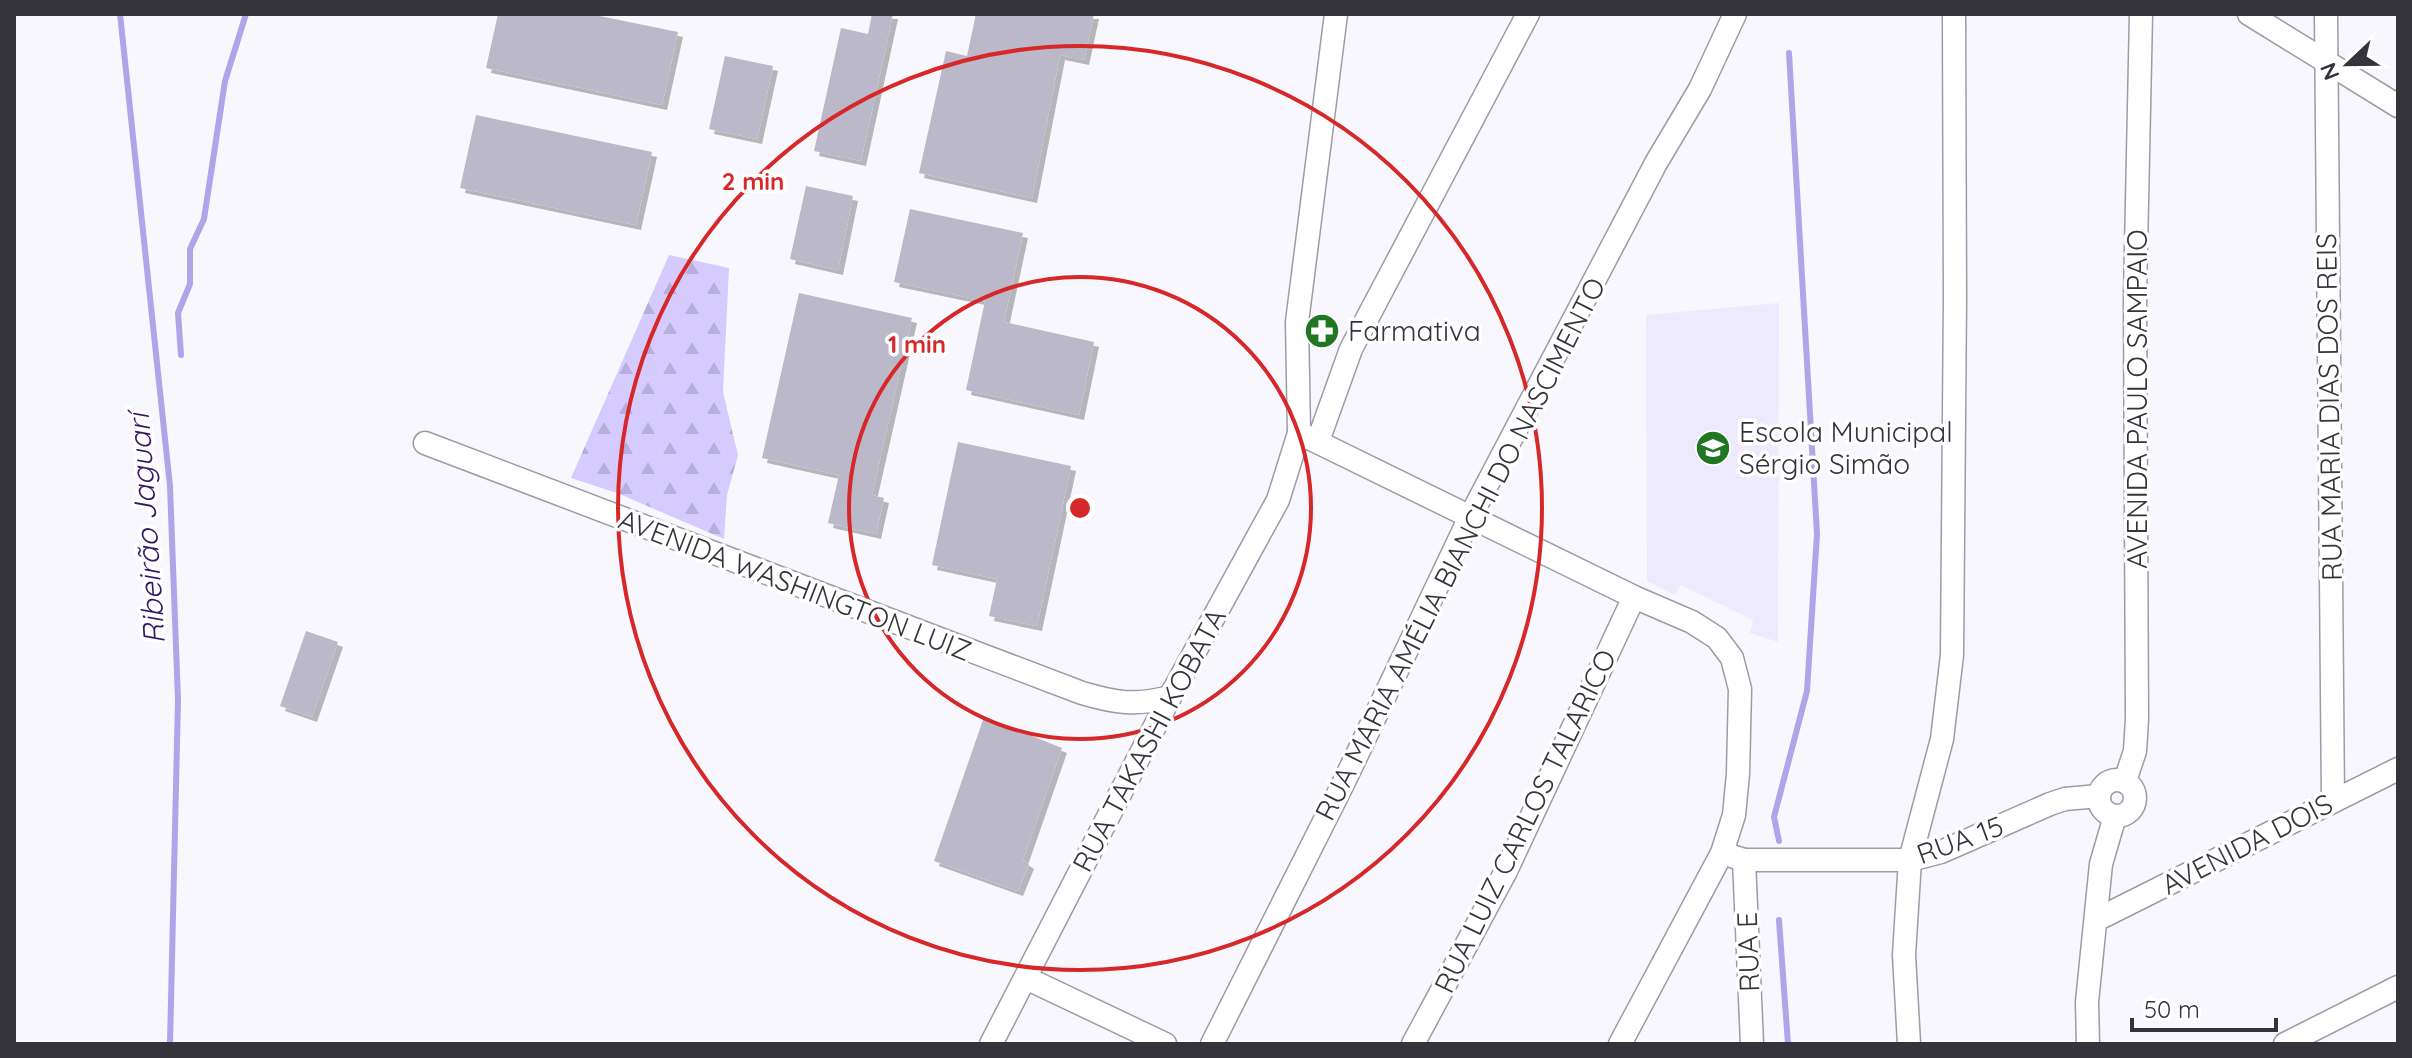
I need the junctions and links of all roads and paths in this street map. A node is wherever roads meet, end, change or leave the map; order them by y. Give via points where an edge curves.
1 (1336, 14) edge
2 (1528, 14) edge
3 (1735, 14) edge
4 (1954, 14) edge
5 (2141, 14) edge
6 (2249, 14) edge
7 (2326, 14) edge
8 (2326, 60) junction
9 (2398, 106) edge
10 (1309, 437) junction
11 (425, 443) dead end
12 (1470, 517) junction
13 (1634, 597) junction
14 (1170, 697) junction
15 (2398, 769) edge
16 (2125, 781) junction
17 (2099, 796) junction
18 (2333, 801) junction
19 (2115, 816) junction
20 (1722, 853) junction
21 (1744, 860) junction
22 (1910, 860) junction
23 (2096, 920) junction
24 (1026, 978) junction
25 (2398, 987) edge
26 (991, 1044) edge
27 (1165, 1044) edge
28 (1212, 1044) edge
29 (1413, 1044) edge
30 (1620, 1044) edge
31 (1752, 1044) edge
32 (1909, 1044) edge
33 (2088, 1044) edge
34 (2285, 1044) edge

1 - 10 street via 1297,322
2 - 10 street, RUA TAKASHI KOBATA
3 - 12 street, RUA MARIA AMÉLIA BIANCHI DO NASCIMENTO
4 - 22 street via 1952,655 1942,739
5 - 16 street, AVENIDA PAULO SAMPAIO via 2135,296 2137,719 2135,751
6 - 8 street
7 - 8 street, RUA MARIA DIAS DOS REIS
8 - 9 street
8 - 18 street, RUA MARIA DIAS DOS REIS
10 - 12 street
10 - 14 street, RUA TAKASHI KOBATA
11 - 14 street, AVENIDA WASHINGTON LUIZ via 1082,693 1142,704
12 - 13 street
12 - 28 street, RUA MARIA AMÉLIA BIANCHI DO NASCIMENTO
13 - 20 street via 1692,622 1717,638 1732,658 1740,689 1738,774 1734,815
13 - 29 street, RUA LUIZ CARLOS TALARICO via 1506,871
14 - 24 street, RUA TAKASHI KOBATA
15 - 18 street, AVENIDA DOIS
16 - 17 street via 2111,780
16 - 19 street, AVENIDA PAULO SAMPAIO via 2134,792 2133,806
17 - 19 street via 2103,809
17 - 22 street, RUA 15 via 2050,804 1941,852
18 - 23 street, AVENIDA DOIS
19 - 23 street, AVENIDA PAULO SAMPAIO via 2101,864
20 - 21 street, RUA 15
20 - 30 street
21 - 22 street, RUA 15
21 - 31 street, RUA E
22 - 32 street via 1904,955
23 - 33 street, AVENIDA PAULO SAMPAIO
24 - 26 street, RUA TAKASHI KOBATA
24 - 27 street
25 - 34 street

